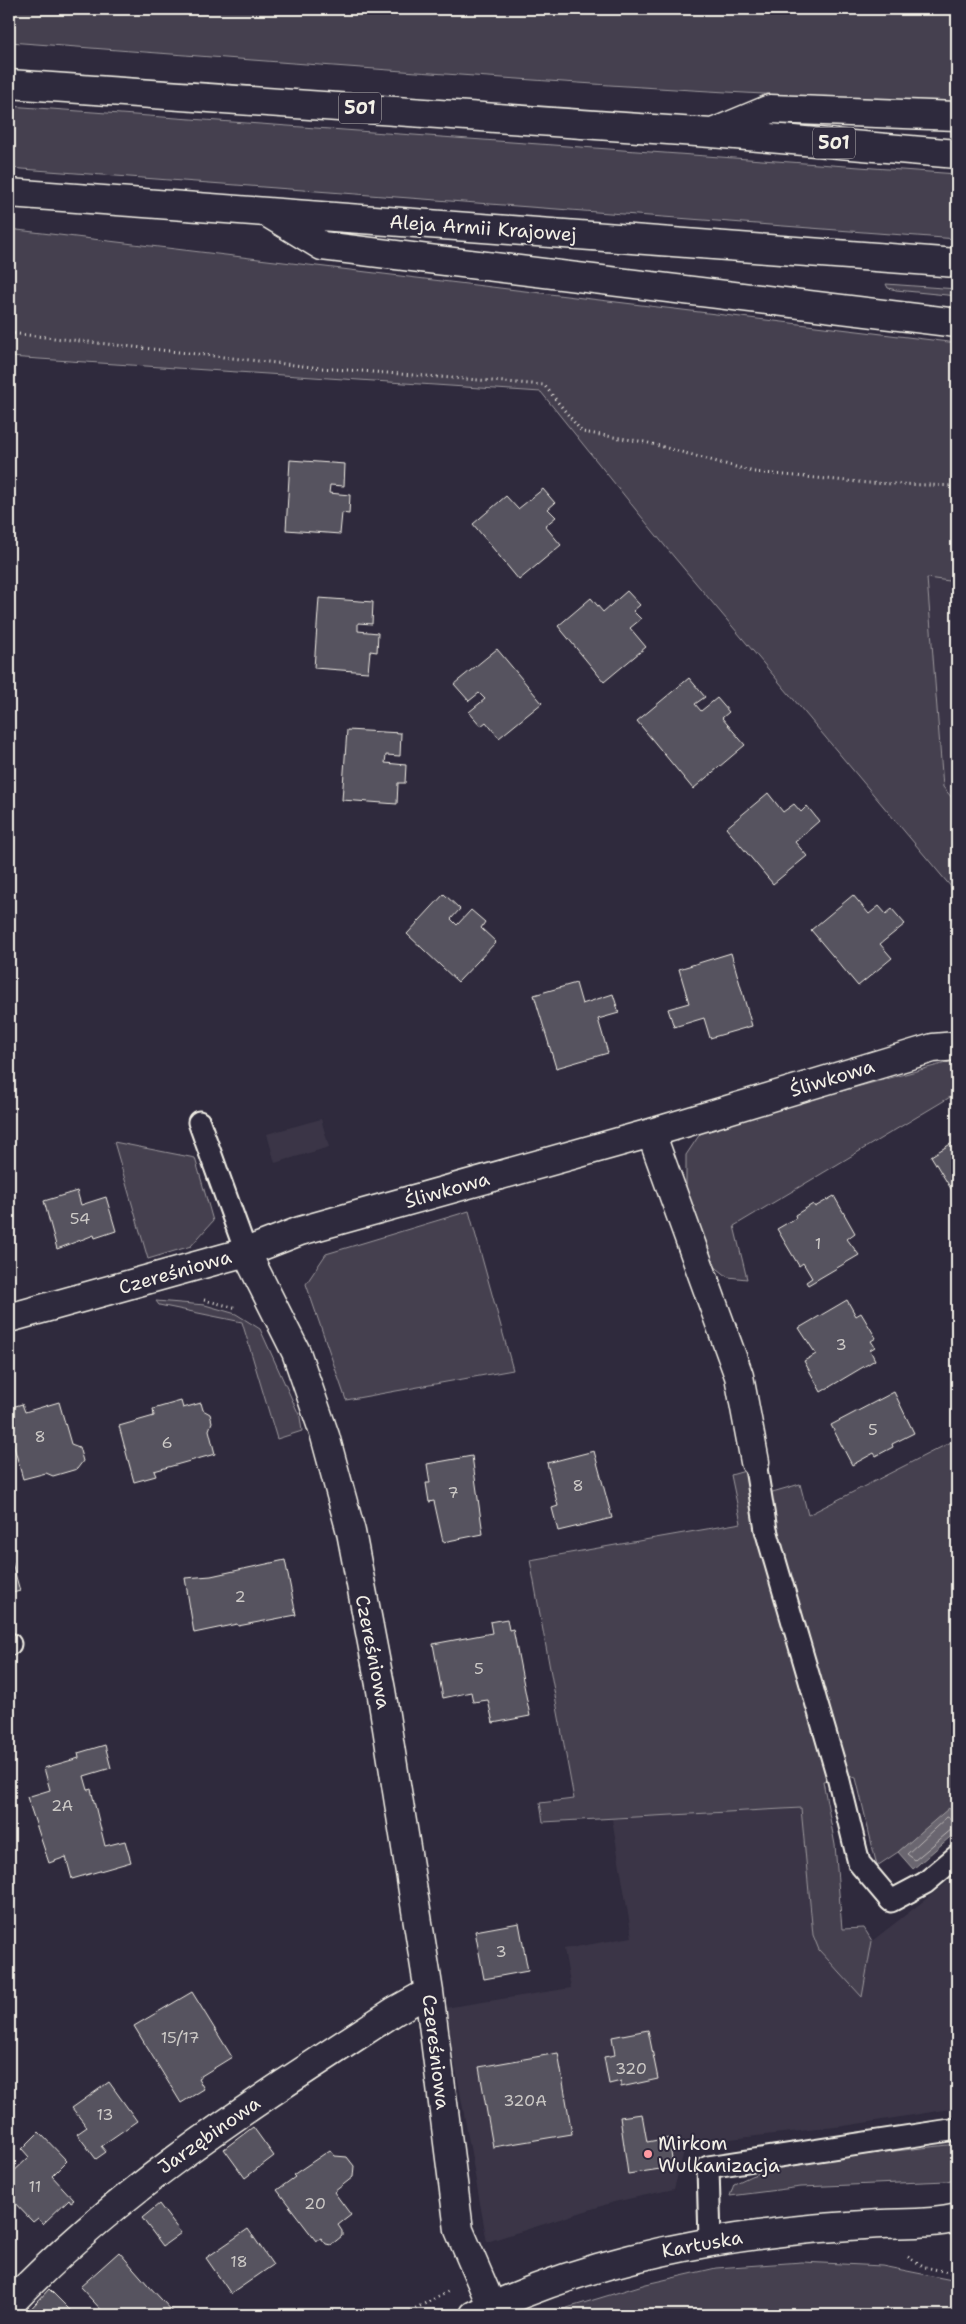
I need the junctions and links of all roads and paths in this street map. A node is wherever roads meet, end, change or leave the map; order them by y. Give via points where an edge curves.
1 (9, 84) edge
2 (957, 116) edge
3 (711, 133) junction
4 (957, 154) edge
5 (9, 193) edge
6 (268, 212) junction
7 (957, 263) edge
8 (957, 323) edge
9 (9, 333) edge
10 (957, 486) edge
11 (957, 1046) edge
12 (200, 1122) dead end
13 (651, 1132) junction
14 (246, 1252) junction
15 (199, 1298) dead end
16 (243, 1312) dead end
17 (9, 1318) edge
18 (755, 1462) joint
19 (957, 1856) edge
20 (429, 1992) junction
21 (957, 2129) edge
22 (952, 2222) edge
23 (710, 2241) junction
24 (9, 2305) edge
25 (483, 2311) edge

1 - 3 street, 501
2 - 3 street via 770,109
3 - 4 street, 501
5 - 6 street, Aleja Armii Krajowej
6 - 7 street, Aleja Armii Krajowej
6 - 8 street via 322,246
9 - 10 path via 321,368 544,386 582,432 645,442 754,472 868,483
11 - 13 street, Śliwkowa via 933,1048
12 - 14 lane
13 - 14 street, Śliwkowa via 300,1231
13 - 18 street via 740,1376
14 - 17 street, Czereśniowa
14 - 20 street, Czereśniowa via 296,1352 325,1436 351,1532 381,1690
15 - 16 path
18 - 19 lane via 766,1530 838,1776 859,1862 891,1901 925,1883
20 - 24 street, Jarzębinowa via 394,2011 241,2111 135,2188 76,2239
20 - 25 street, Czereśniowa via 459,2230
21 - 23 lane via 708,2167
22 - 23 street, Kartuska via 854,2225
23 - 25 street, Kartuska via 631,2258 563,2279

